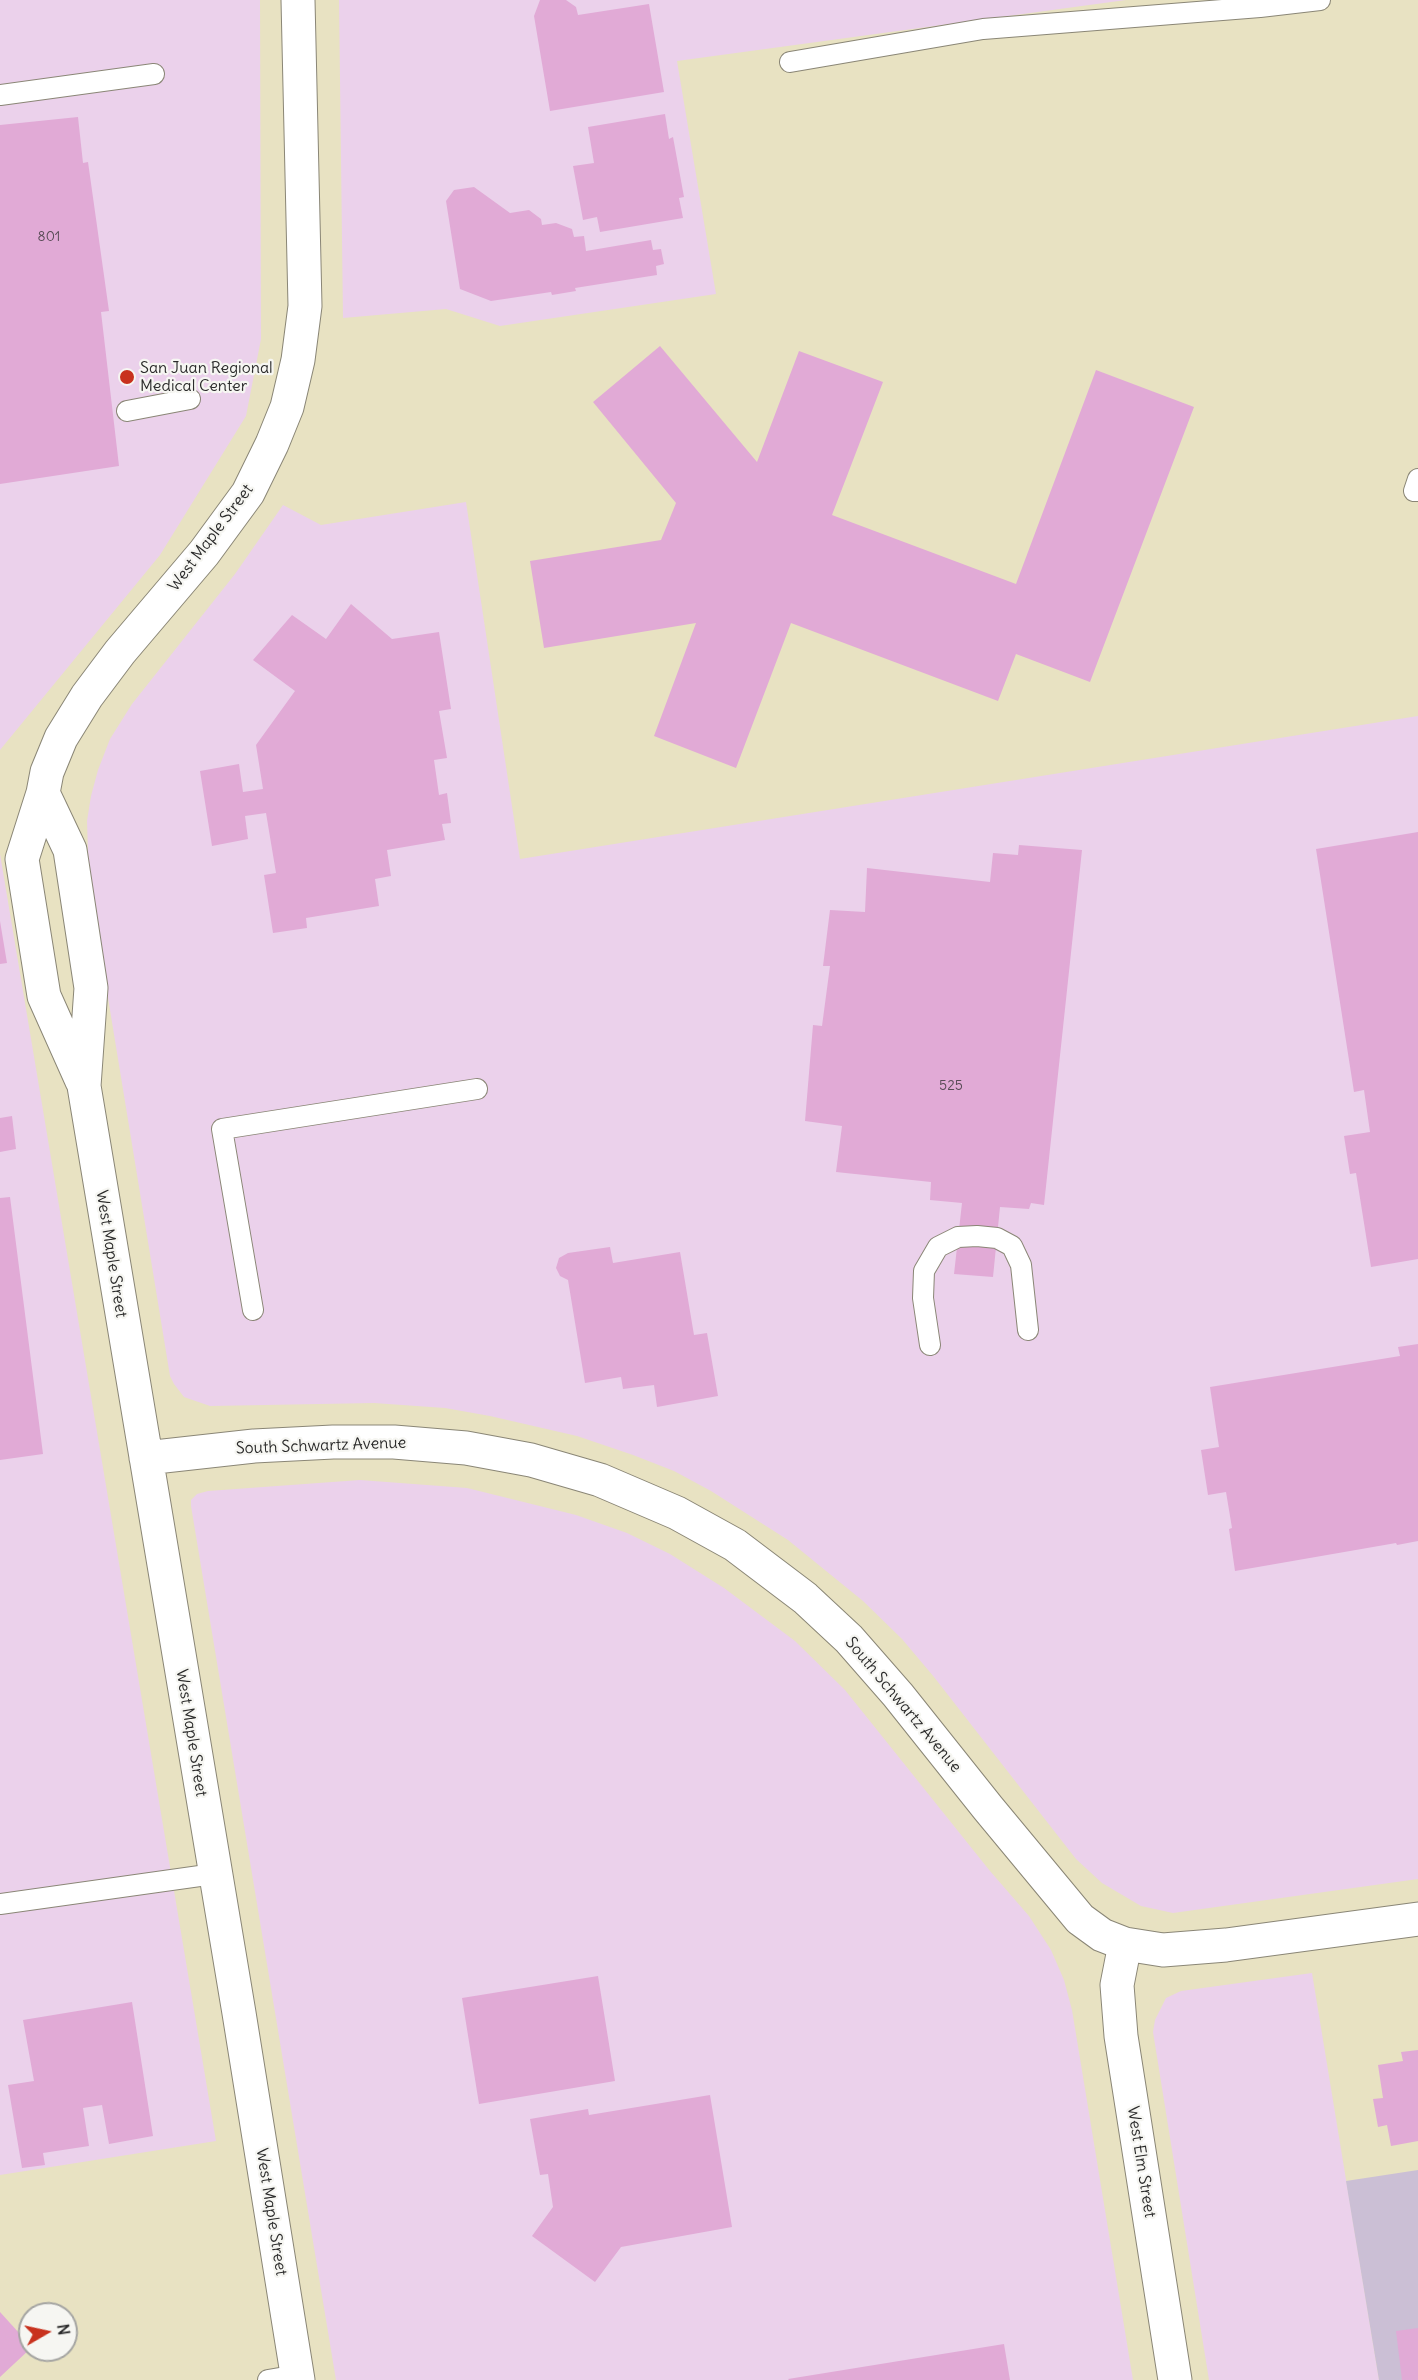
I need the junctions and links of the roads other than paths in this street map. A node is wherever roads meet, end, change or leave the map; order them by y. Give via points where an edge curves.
1 (298, 0) edge
2 (1320, 0) edge
3 (790, 62) dead end
4 (154, 75) dead end
5 (0, 95) edge
6 (190, 399) dead end
7 (127, 411) dead end
8 (1418, 479) edge
9 (1418, 491) edge
10 (43, 793) junction
11 (84, 1086) junction
12 (477, 1089) dead end
13 (253, 1310) dead end
14 (1028, 1330) dead end
15 (930, 1345) dead end
16 (146, 1458) junction
17 (214, 1874) junction
18 (0, 1904) edge
19 (1418, 1919) edge
20 (1125, 1944) junction
21 (287, 2378) edge
22 (1175, 2380) edge

1 - 10 street, West Maple Street via 305,306 287,407 248,493 87,696 61,738
2 - 3 lane via 983,28
4 - 5 lane
6 - 7 lane
8 - 9 lane via 1414,491
10 - 11 street, West Maple Street via 70,850 91,988
10 - 11 street, West Maple Street via 22,859 44,996
11 - 16 street, West Maple Street
12 - 13 lane via 222,1129
14 - 15 lane via 1021,1265 1012,1246 996,1238 958,1237 938,1246 924,1271 923,1298
16 - 17 street, West Maple Street
16 - 20 street, South Schwartz Avenue via 333,1442 466,1448 567,1469 677,1513 757,1561 849,1639 1080,1919 1102,1935
17 - 18 lane
17 - 21 street, West Maple Street
19 - 20 street, South Schwartz Avenue via 1226,1945 1163,1950
20 - 22 street, West Elm Street via 1117,1985 1121,2036

